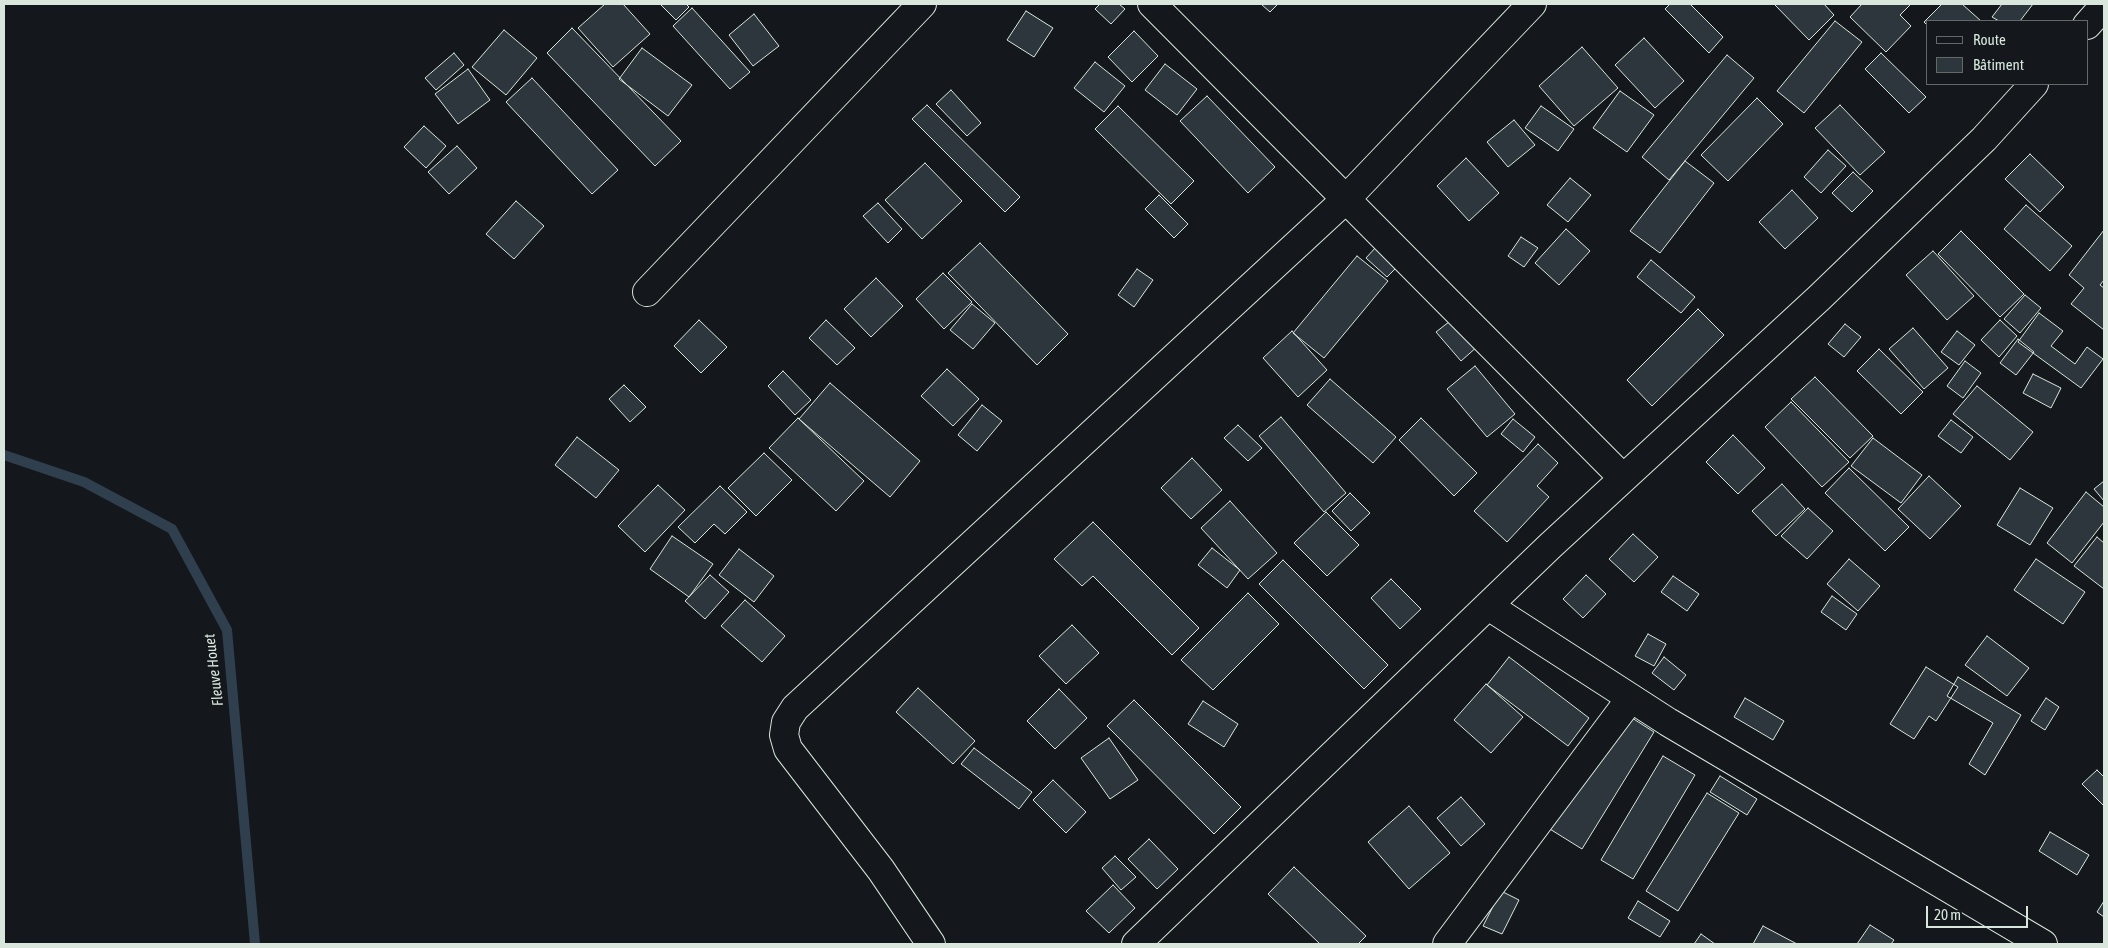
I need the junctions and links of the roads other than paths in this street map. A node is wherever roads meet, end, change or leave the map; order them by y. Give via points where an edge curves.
1 (922, 4) edge
2 (1152, 4) edge
3 (1532, 4) edge
4 (2104, 6) edge
5 (2088, 24) edge
6 (2033, 85) edge
7 (1345, 200) junction
8 (647, 292) dead end
9 (1622, 478) junction
10 (1490, 607) junction
11 (1631, 698) junction
12 (930, 944) edge
13 (1136, 944) edge
14 (1447, 944) edge
15 (2043, 944) edge

1 - 8 street
2 - 7 street
3 - 7 street
4 - 5 street
6 - 9 street via 1984,139 1891,229
7 - 9 street
7 - 12 street via 795,708 786,722 784,735 788,749 880,870
9 - 10 street
10 - 11 street
10 - 13 street
11 - 14 street
11 - 15 street

